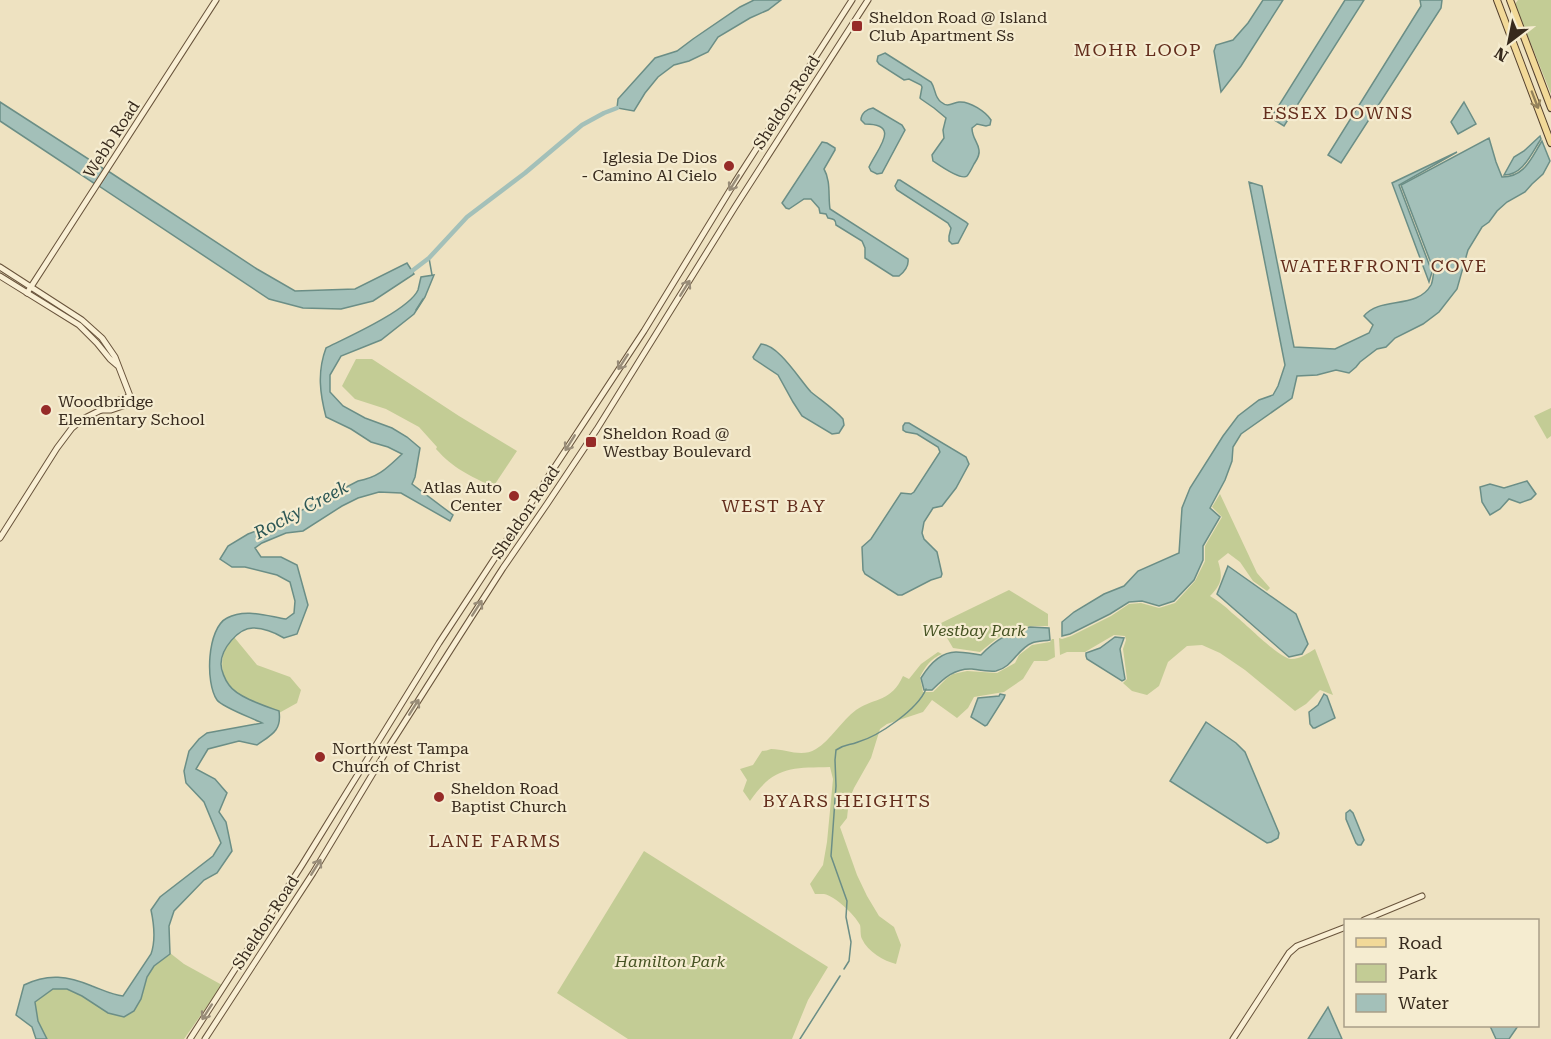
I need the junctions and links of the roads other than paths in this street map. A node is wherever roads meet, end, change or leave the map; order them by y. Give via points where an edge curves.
1 (216, 0) edge
2 (852, 0) edge
3 (868, 0) edge
4 (1497, 0) edge
5 (1510, 0) edge
6 (1551, 108) edge
7 (1551, 142) edge
8 (0, 267) edge
9 (0, 276) edge
10 (29, 290) junction
11 (132, 403) dead end
12 (101, 410) junction
13 (0, 538) edge
14 (373, 750) junction
15 (384, 757) junction
16 (1422, 896) dead end
17 (1369, 919) edge
18 (1344, 928) edge
19 (190, 1039) edge
20 (206, 1039) edge
21 (1233, 1039) edge

1 - 10 main road, Webb Road
2 -> 14 main road, Sheldon Road
15 -> 3 main road, Sheldon Road
4 -> 7 main road
5 - 6 main road
8 - 10 main road
9 - 10 main road
10 - 12 main road via 82,320 111,349 130,396
11 - 12 main road
12 - 13 main road via 72,428
14 - 15 main road
14 -> 19 main road, Sheldon Road
20 -> 15 main road, Sheldon Road
16 - 17 main road
18 - 21 main road via 1297,946 1289,953

